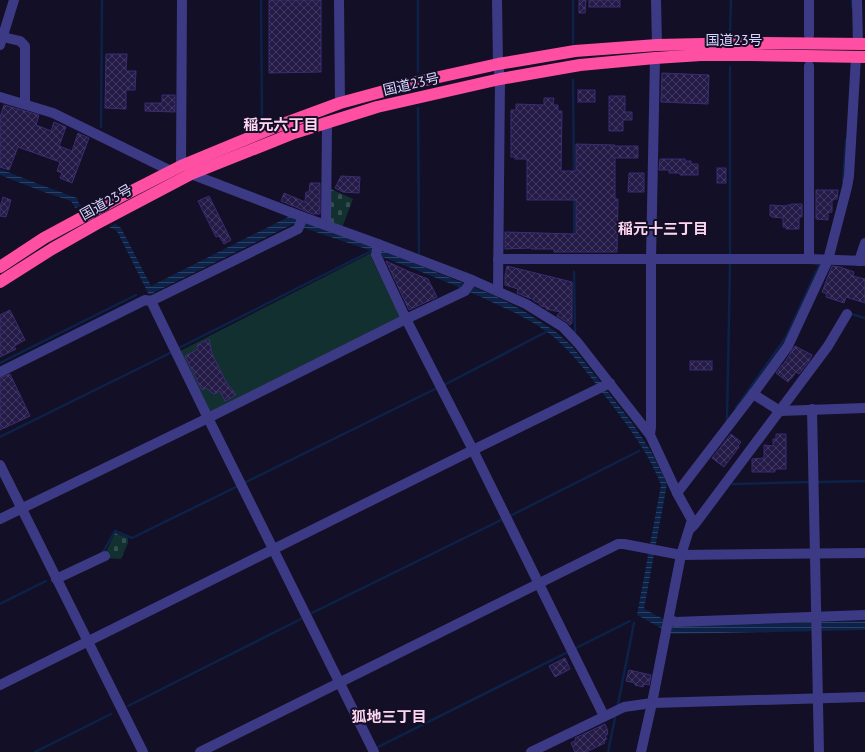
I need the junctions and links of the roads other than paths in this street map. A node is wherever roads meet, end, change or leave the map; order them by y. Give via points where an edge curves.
1 (14, 0) edge
2 (182, 0) edge
3 (339, 0) edge
4 (497, 0) edge
5 (656, 0) edge
6 (809, 0) edge
7 (857, 0) edge
8 (809, 35) dead end
9 (2, 41) edge
10 (861, 44) edge
11 (658, 45) junction
12 (861, 57) edge
13 (655, 58) junction
14 (498, 64) junction
15 (809, 66) dead end
16 (500, 79) junction
17 (0, 97) edge
18 (340, 103) junction
19 (25, 104) junction
20 (327, 123) junction
21 (181, 171) junction
22 (303, 217) junction
23 (326, 225) junction
24 (865, 243) edge
25 (378, 244) junction
26 (498, 259) junction
27 (651, 259) junction
28 (809, 259) junction
29 (828, 260) junction
30 (862, 261) edge
31 (0, 267) edge
32 (472, 280) junction
33 (0, 282) edge
34 (498, 291) junction
35 (151, 301) junction
36 (847, 314) dead end
37 (406, 319) junction
38 (0, 372) edge
39 (610, 383) junction
40 (753, 394) junction
41 (865, 408) edge
42 (812, 409) junction
43 (780, 411) junction
44 (208, 418) junction
45 (650, 435) junction
46 (473, 450) junction
47 (0, 465) edge
48 (677, 493) junction
49 (22, 508) junction
50 (0, 519) edge
51 (688, 530) junction
52 (273, 549) junction
53 (865, 553) edge
54 (815, 554) junction
55 (681, 555) junction
56 (105, 556) dead end
57 (56, 579) junction
58 (539, 583) junction
59 (865, 615) edge
60 (816, 617) junction
61 (669, 619) junction
62 (88, 641) junction
63 (339, 683) junction
64 (0, 685) edge
65 (865, 697) edge
66 (818, 698) junction
67 (652, 703) junction
68 (604, 716) junction
69 (143, 752) edge
70 (200, 752) edge
71 (374, 752) edge
72 (531, 752) edge
73 (641, 752) edge
74 (819, 752) edge

1 - 9 street
2 - 21 street
3 - 18 street
4 - 14 street
5 - 11 street
6 - 8 street
7 - 10 street
9 - 19 street via 20,41 24,46
10 - 11 highway, 国道23号
11 - 14 highway, 国道23号 via 575,51
12 - 13 highway, 国道23号 via 701,55
12 - 29 street via 849,176
13 - 16 highway, 国道23号 via 580,65
13 - 27 street
14 - 16 street
14 - 18 highway, 国道23号
15 - 28 street
16 - 20 highway, 国道23号 via 377,107
16 - 26 street
17 - 19 street
18 - 21 highway, 国道23号 via 275,127
19 - 21 street via 53,113
20 - 21 highway, 国道23号
20 - 23 street
21 - 22 street
21 - 31 highway, 国道23号 via 120,197 44,238
21 - 33 highway, 国道23号
22 - 23 street
22 - 35 street via 298,229
23 - 25 street
24 - 30 street
25 - 32 street
25 - 37 street via 376,255
26 - 27 street
26 - 34 street
27 - 28 street
27 - 45 street
28 - 29 street
29 - 30 street
29 - 40 street via 788,346
32 - 34 street
32 - 37 street via 466,291
34 - 39 street via 526,304 563,328
35 - 38 street via 145,300
35 - 44 street
36 - 43 street via 828,346
37 - 44 street
37 - 46 street
39 - 45 street
39 - 46 street
40 - 43 street
40 - 48 street
41 - 42 street
42 - 43 street
42 - 54 street
43 - 51 street
44 - 49 street
44 - 52 street
45 - 48 street
46 - 52 street
46 - 58 street
47 - 49 street
48 - 51 street via 692,520
49 - 50 street
49 - 57 street
51 - 55 street
52 - 62 street
52 - 63 street
53 - 54 street
54 - 55 street
54 - 60 street
55 - 58 street via 618,544
55 - 61 street
56 - 57 street
57 - 62 street
58 - 63 street
58 - 68 street
59 - 60 street
60 - 61 street via 675,622
60 - 66 street
61 - 67 street
62 - 64 street
62 - 69 street
63 - 70 street
63 - 71 street
65 - 66 street
66 - 67 street
66 - 74 street
67 - 68 street via 624,707
67 - 73 street
68 - 72 street

